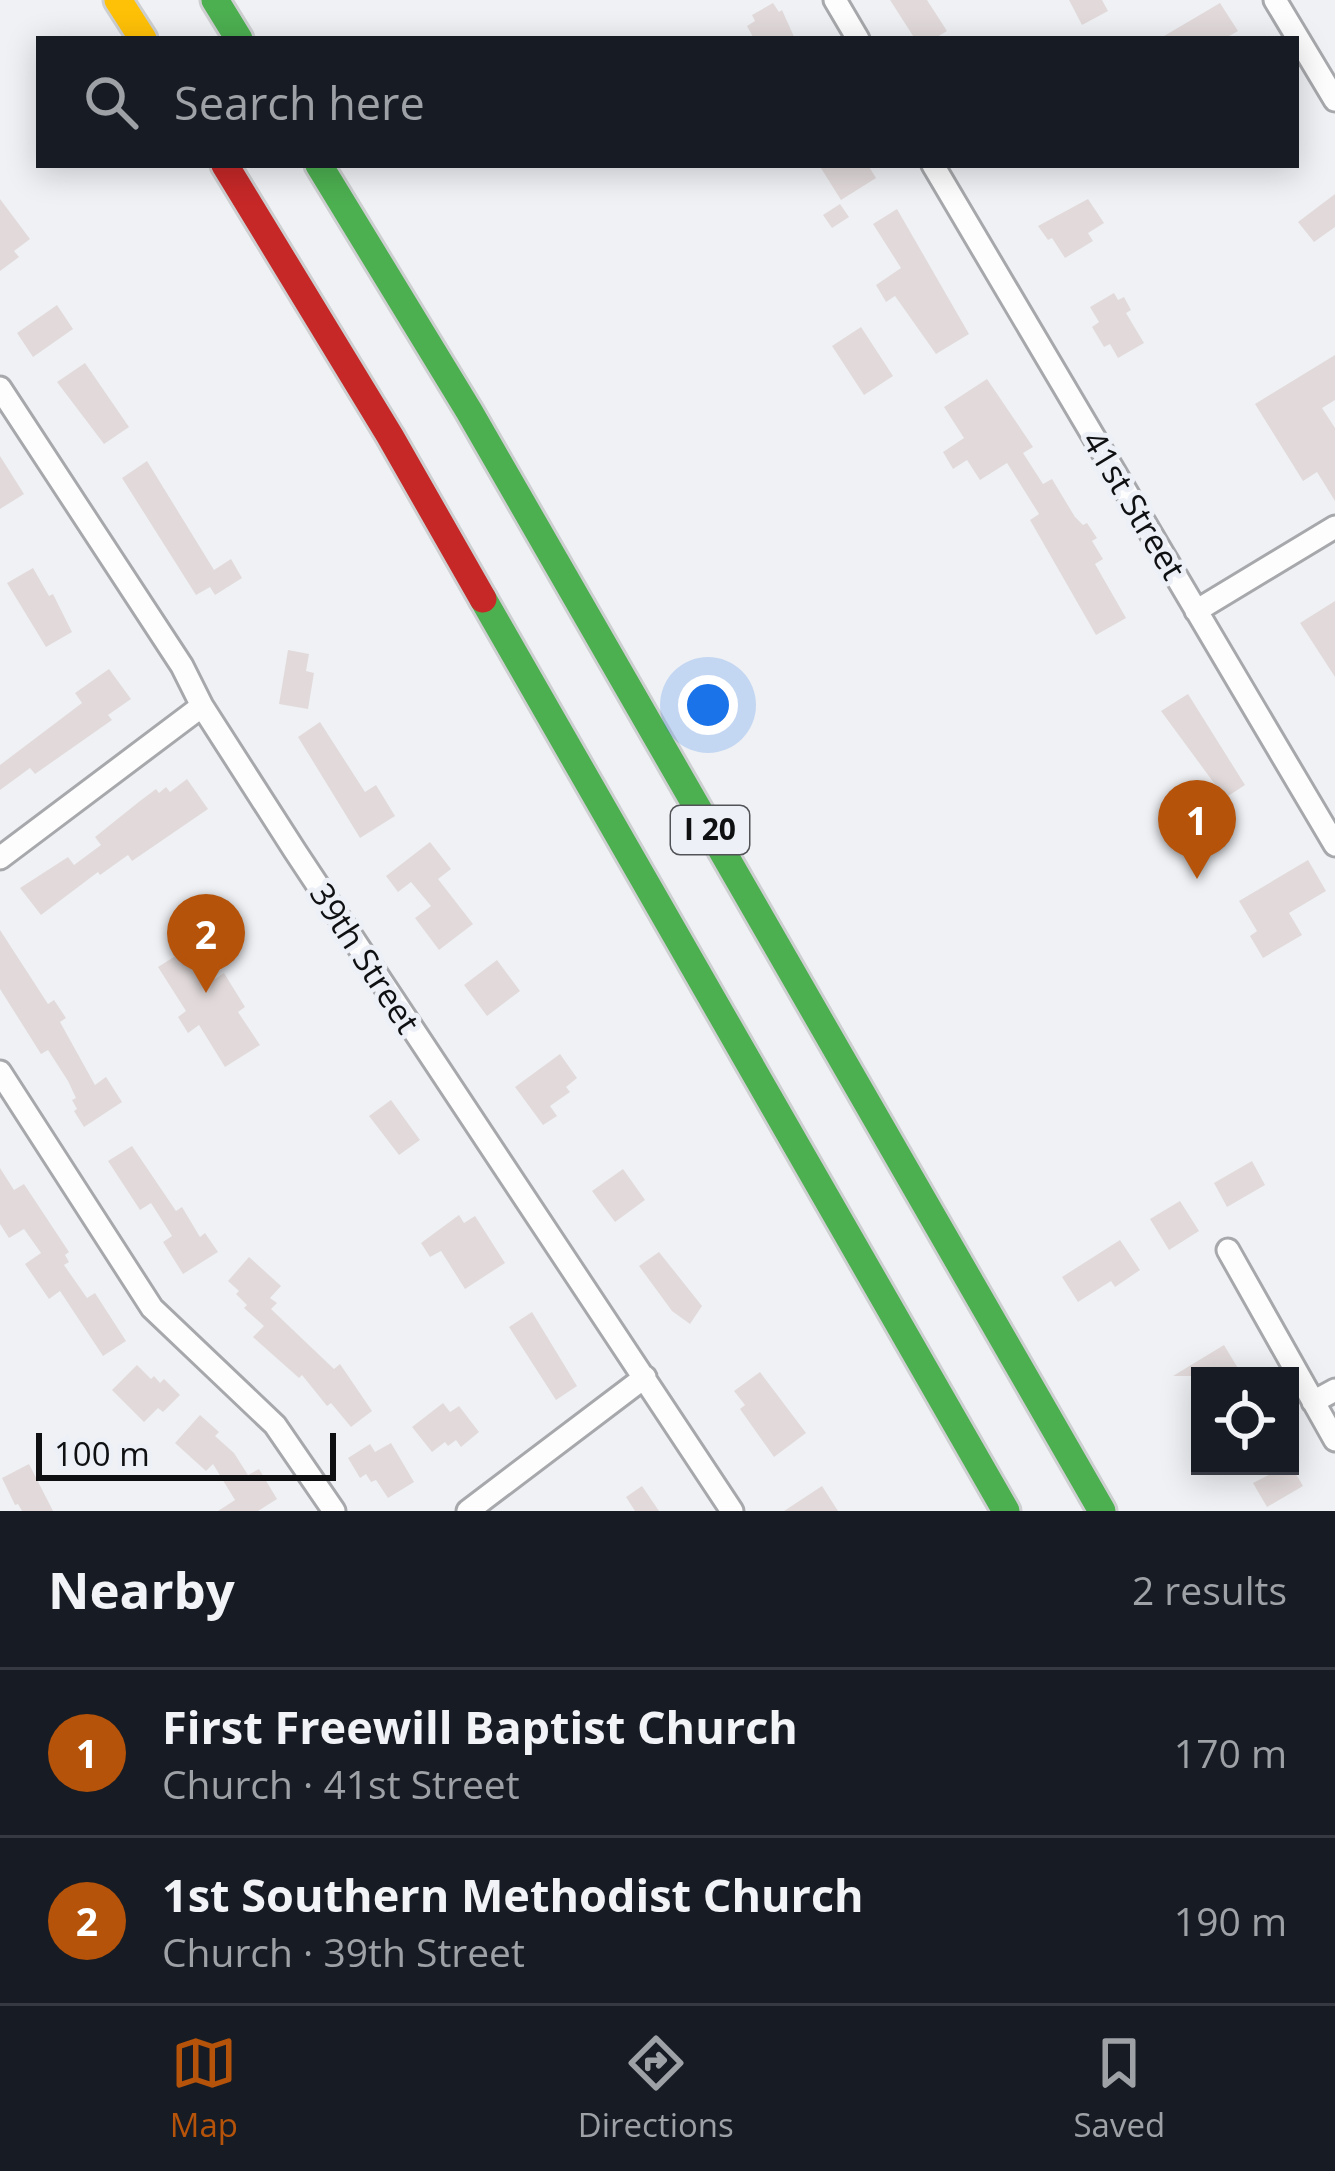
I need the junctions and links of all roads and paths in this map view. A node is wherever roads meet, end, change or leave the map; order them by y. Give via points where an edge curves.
1 (118, 0) edge
2 (215, 0) edge
3 (835, 0) edge
4 (1275, 0) edge
5 (141, 36) edge
6 (237, 36) edge
7 (856, 36) edge
8 (1297, 36) edge
9 (1299, 40) edge
10 (1335, 100) edge
11 (227, 168) edge
12 (321, 168) edge
13 (935, 168) edge
14 (2, 397) edge
15 (1335, 527) edge
16 (1196, 611) junction
17 (202, 706) junction
18 (1335, 845) edge
19 (0, 858) edge
20 (0, 1072) edge
21 (1228, 1250) dead end
22 (645, 1377) junction
23 (1335, 1390) edge
24 (1313, 1402) junction
25 (1335, 1440) edge
26 (334, 1511) edge
27 (468, 1511) edge
28 (732, 1511) edge
29 (1006, 1511) edge
30 (1102, 1511) edge

1 - 5 highway
2 - 6 highway
3 - 7 street
4 - 8 street
9 - 10 street
11 - 29 highway, I 20 via 401,456
12 - 30 highway, I 20
13 - 16 street, 41st Street
14 - 17 street, 39th Street
15 - 16 street
16 - 18 street, 41st Street
17 - 19 street
17 - 22 street, 39th Street
20 - 26 street via 152,1308 275,1425
21 - 24 street
22 - 27 street
22 - 28 street, 39th Street
23 - 24 street
24 - 25 street

